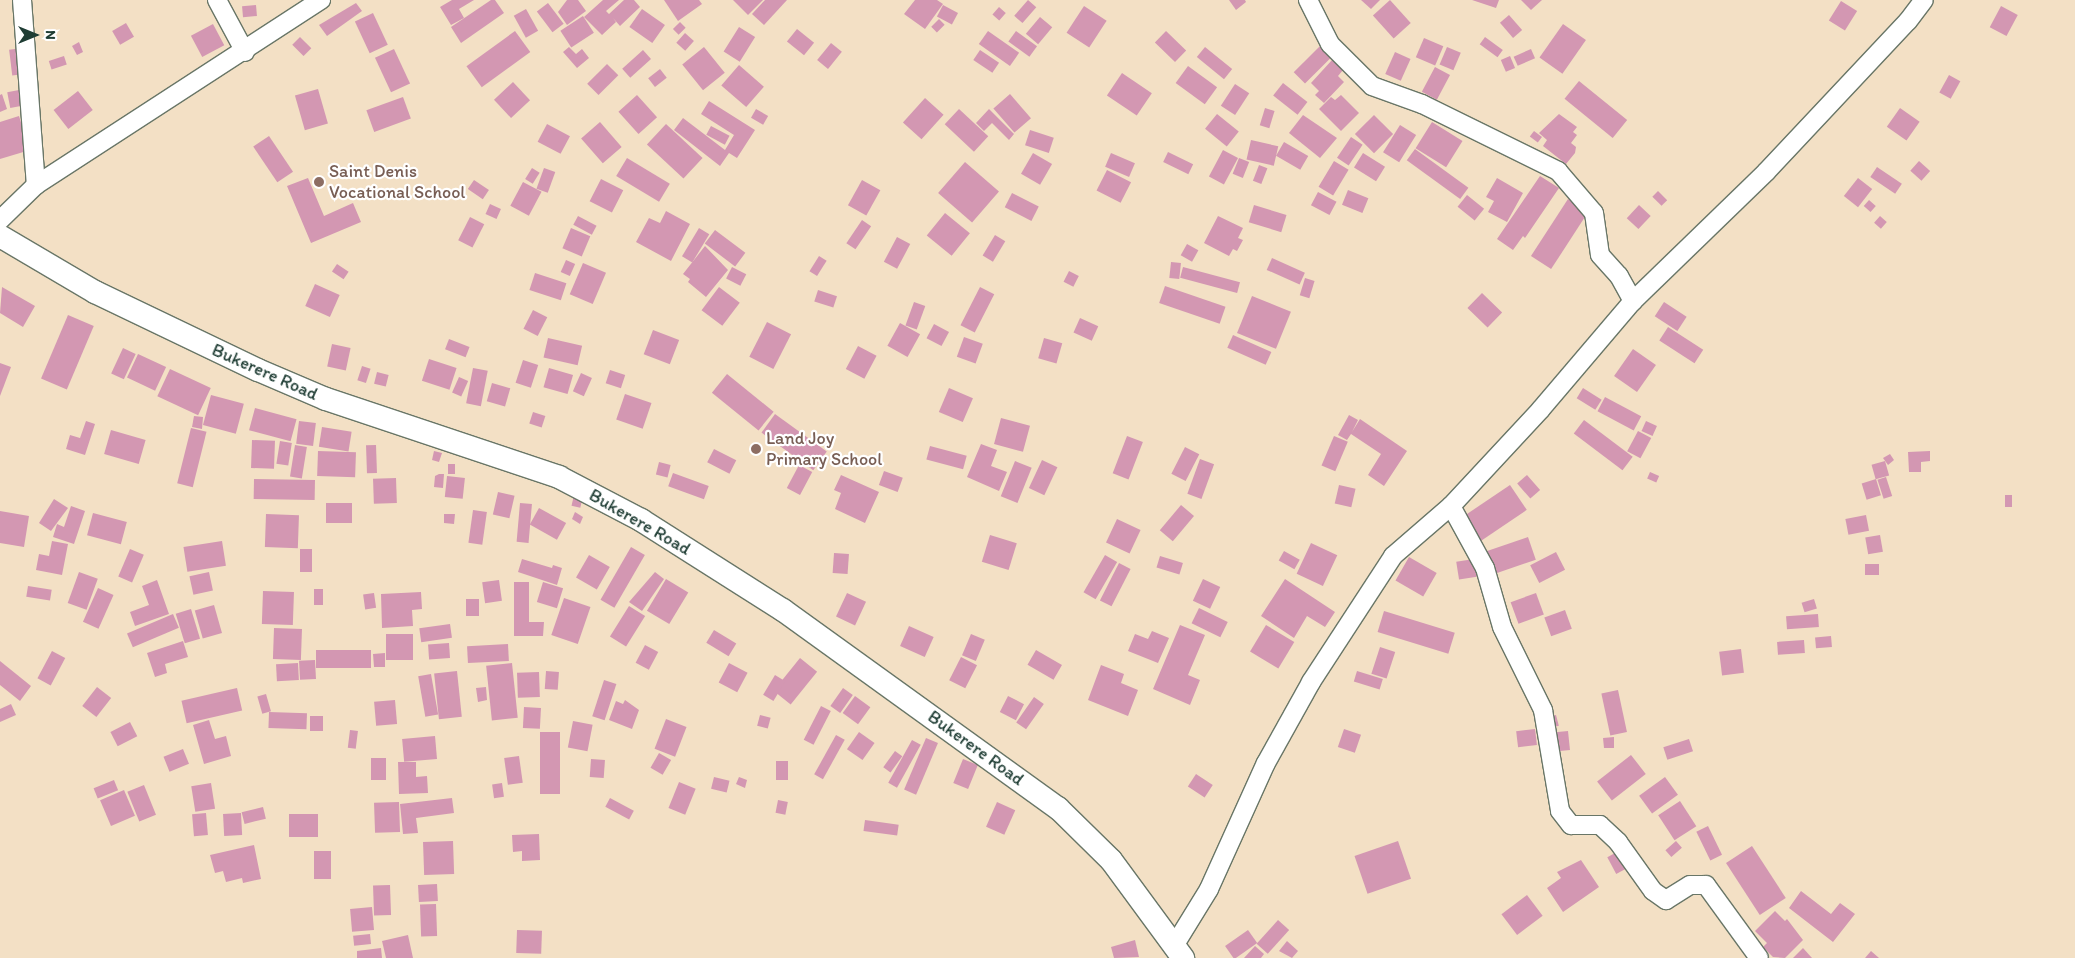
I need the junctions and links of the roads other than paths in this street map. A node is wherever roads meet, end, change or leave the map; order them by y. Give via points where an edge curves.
1 (22, 0) edge
2 (217, 0) edge
3 (321, 0) edge
4 (1308, 0) edge
5 (1924, 0) edge
6 (245, 52) junction
7 (36, 185) junction
8 (0, 220) edge
9 (0, 236) edge
10 (1633, 301) junction
11 (1451, 506) junction
12 (1179, 952) edge
13 (1760, 958) edge

1 - 7 street
2 - 6 street
3 - 6 street
4 - 10 street via 1330,44 1372,86 1422,104 1558,171 1594,213 1600,256 1619,276
5 - 10 street via 1766,172
6 - 7 street
7 - 8 street
9 - 12 street, Bukerere Road via 95,292 258,370 326,399 559,477 641,520 783,610 1058,808 1111,860
10 - 11 street via 1541,409
11 - 12 street via 1393,556 1311,682 1266,763
11 - 13 street via 1484,568 1502,627 1543,710 1560,811 1571,825 1600,825 1618,842 1653,892 1666,900 1690,886 1706,886

